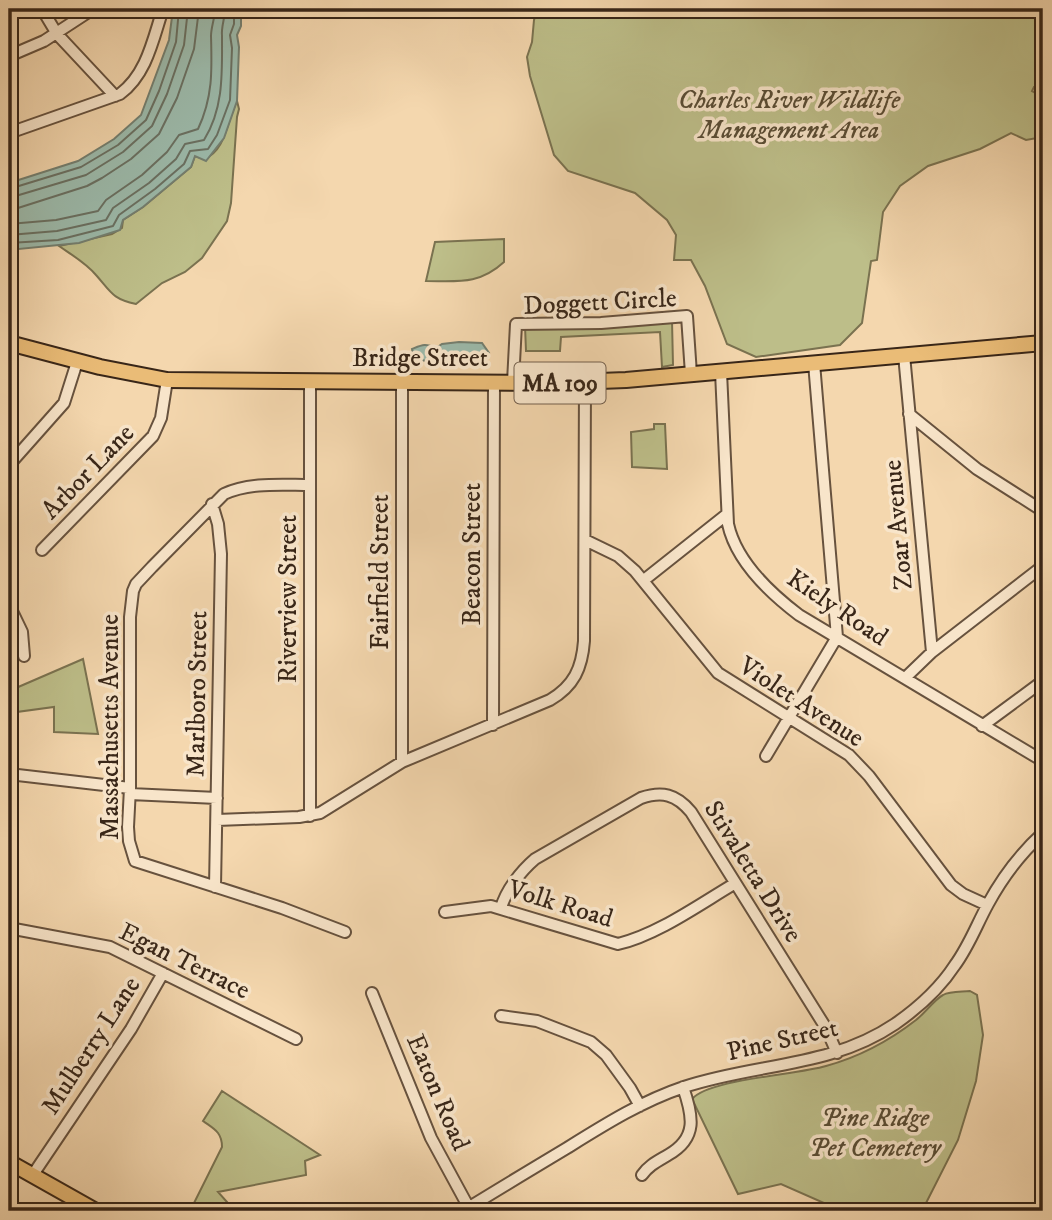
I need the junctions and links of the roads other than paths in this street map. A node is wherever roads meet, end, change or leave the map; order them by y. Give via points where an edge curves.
1 (42, 9) edge
2 (93, 9) edge
3 (163, 9) edge
4 (57, 34) junction
5 (9, 56) edge
6 (114, 96) junction
7 (9, 134) edge
8 (9, 343) edge
9 (1043, 343) edge
10 (904, 355) junction
11 (77, 362) junction
12 (814, 363) junction
13 (721, 372) junction
14 (691, 374) junction
15 (167, 380) junction
16 (310, 382) junction
17 (402, 382) junction
18 (513, 382) junction
19 (585, 382) junction
20 (494, 383) junction
21 (909, 414) junction
22 (9, 465) edge
23 (310, 485) junction
24 (212, 503) junction
25 (1043, 511) edge
26 (726, 515) junction
27 (585, 540) junction
28 (42, 550) dead end
29 (1043, 566) edge
30 (644, 580) junction
31 (9, 605) edge
32 (837, 637) junction
33 (932, 652) junction
34 (24, 656) dead end
35 (905, 678) junction
36 (1043, 681) edge
37 (790, 717) junction
38 (493, 725) junction
39 (982, 726) junction
40 (766, 756) dead end
41 (1043, 761) edge
42 (402, 762) junction
43 (9, 774) edge
44 (130, 791) junction
45 (217, 798) junction
46 (310, 816) junction
47 (217, 820) junction
48 (1043, 833) edge
49 (734, 884) junction
50 (215, 887) junction
51 (987, 905) junction
52 (501, 908) junction
53 (445, 912) dead end
54 (9, 928) edge
55 (345, 932) dead end
56 (163, 973) junction
57 (372, 993) dead end
58 (501, 1016) dead end
59 (296, 1039) dead end
60 (838, 1053) junction
61 (683, 1087) junction
62 (640, 1107) junction
63 (9, 1162) edge
64 (642, 1175) dead end
65 (32, 1176) junction
66 (466, 1209) edge
67 (96, 1211) edge

1 - 4 street
2 - 4 street
3 - 6 street via 146,62 132,85
4 - 5 street
4 - 6 street
6 - 7 street
8 - 11 main road, Bridge Street / MA 109
9 - 10 main road, Bridge Street / MA 109
10 - 12 main road, Bridge Street / MA 109
10 - 21 street, Zoar Avenue
11 - 15 main road, Bridge Street / MA 109
11 - 22 street via 64,403
12 - 13 main road, Bridge Street / MA 109
12 - 32 street
13 - 14 main road, Bridge Street / MA 109
13 - 26 street, Kiely Road
14 - 18 street, Doggett Circle via 687,316 594,324 516,324
14 - 19 main road, Bridge Street / MA 109
15 - 16 main road, Bridge Street / MA 109
15 - 28 street, Arbor Lane via 153,436
16 - 17 main road, Bridge Street / MA 109
16 - 23 street, Riverview Street
17 - 20 main road, Bridge Street / MA 109
17 - 42 street, Fairfield Street
18 - 19 main road, Bridge Street / MA 109
18 - 20 main road, Bridge Street / MA 109
19 - 27 street
20 - 38 street, Beacon Street
21 - 25 street via 977,469
21 - 33 street, Zoar Avenue
23 - 24 street, Massachusetts Avenue via 235,489
23 - 46 street, Riverview Street
24 - 44 street, Massachusetts Avenue via 133,591
24 - 45 street, Marlboro Street via 221,554
26 - 30 street
26 - 32 street, Kiely Road via 736,547 769,590 799,615
27 - 30 street, Violet Avenue via 618,556
27 - 38 street via 580,668 559,695
29 - 33 street
30 - 37 street, Violet Avenue via 718,673
31 - 34 street via 22,632
32 - 35 street, Kiely Road
32 - 37 street
33 - 35 street
35 - 39 street, Kiely Road
36 - 39 street
37 - 40 street
37 - 51 street, Violet Avenue via 849,755 951,884
38 - 42 street
39 - 41 street, Kiely Road
42 - 46 street via 329,809
43 - 44 street
44 - 45 street
44 - 50 street, Massachusetts Avenue via 128,827 135,861
45 - 47 street, Marlboro Street
46 - 47 street
47 - 50 street, Marlboro Street
48 - 51 street, Pine Street via 1011,868
49 - 52 street, Volk Road via 618,944
49 - 52 street, Stivaletta Drive via 682,801 657,793 535,859
49 - 60 street, Stivaletta Drive
50 - 55 street, Massachusetts Avenue
51 - 60 street, Pine Street via 954,967 924,1001 880,1033
52 - 53 street, Volk Road
54 - 56 street, Egan Terrace via 110,947
56 - 59 street, Egan Terrace
56 - 65 street, Mulberry Lane
57 - 66 street, Eaton Road via 431,1138
58 - 62 street via 537,1021 591,1042 606,1055
60 - 61 street, Pine Street
61 - 62 street, Pine Street
61 - 64 street via 692,1120 689,1135
62 - 66 street, Pine Street
63 - 65 main road
65 - 67 main road

